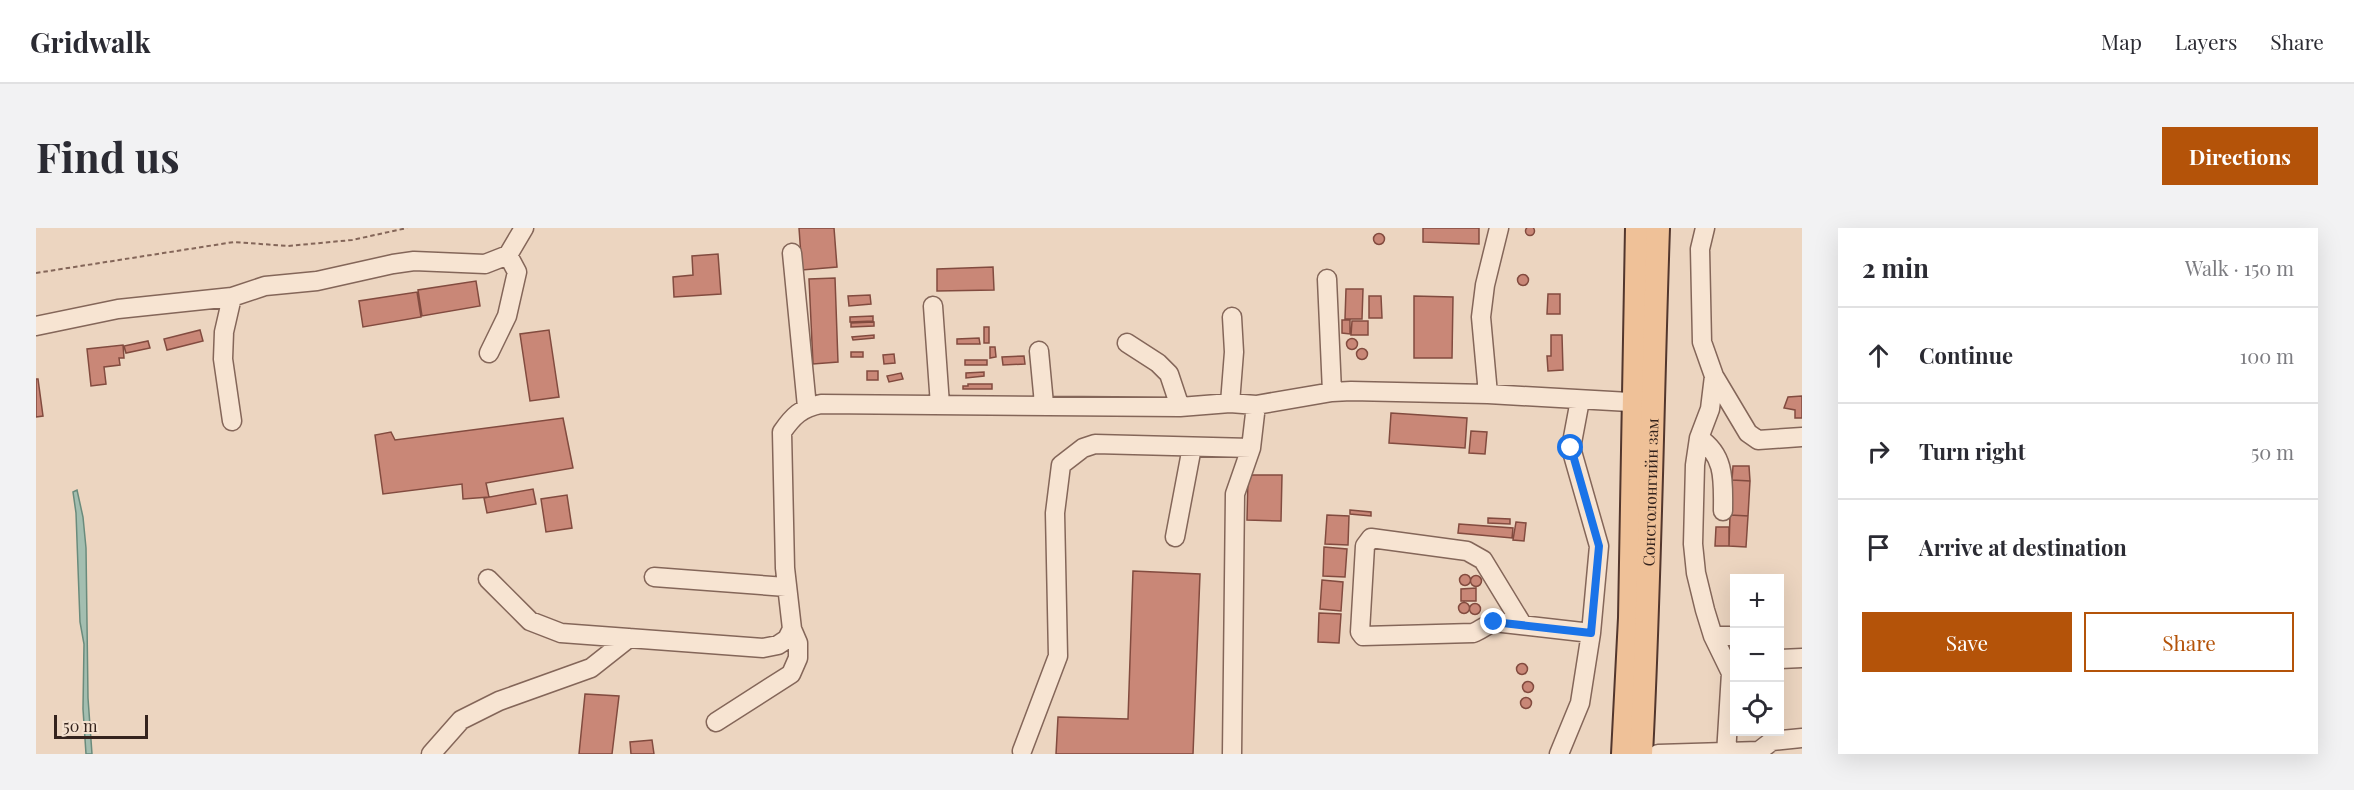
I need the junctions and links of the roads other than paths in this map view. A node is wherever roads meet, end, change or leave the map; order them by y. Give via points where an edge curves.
1 (524, 228) edge
2 (1499, 228) edge
3 (1637, 228) edge
4 (1658, 228) edge
5 (1705, 228) edge
6 (792, 253) dead end
7 (508, 255) junction
8 (1327, 279) dead end
9 (232, 297) junction
10 (933, 306) dead end
11 (1232, 317) dead end
12 (36, 326) edge
13 (1128, 343) dead end
14 (1039, 351) dead end
15 (489, 353) dead end
16 (1714, 376) junction
17 (1332, 392) junction
18 (1488, 394) junction
19 (1580, 400) junction
20 (1642, 402) junction
21 (1230, 403) junction
22 (940, 405) junction
23 (1044, 405) junction
24 (1256, 405) junction
25 (807, 407) junction
26 (1179, 407) junction
27 (232, 421) dead end
28 (1802, 437) edge
29 (1699, 438) junction
30 (1192, 447) junction
31 (1251, 448) junction
32 (1723, 511) dead end
33 (1175, 537) dead end
34 (654, 577) dead end
35 (488, 579) dead end
36 (786, 587) junction
37 (1522, 624) junction
38 (792, 629) junction
39 (1591, 633) junction
40 (1713, 636) junction
41 (1730, 636) edge
42 (629, 638) junction
43 (1802, 658) edge
44 (1784, 659) edge
45 (1730, 661) edge
46 (1732, 682) edge
47 (716, 722) dead end
48 (1802, 738) edge
49 (1022, 751) dead end
50 (1759, 752) edge
51 (1688, 753) edge
52 (1726, 753) edge
53 (431, 754) edge
54 (1232, 754) edge
55 (1559, 754) edge
56 (1623, 754) edge
57 (1641, 754) edge
58 (1660, 754) edge

1 - 7 lane
2 - 18 lane via 1481,317
3 - 20 main road, Сонсголонгийн зам
4 - 20 main road, Сонсголонгийн зам
5 - 16 lane via 1700,249 1701,342
6 - 25 lane
7 - 9 lane via 485,264 393,264 317,281 265,286
7 - 15 lane via 517,272 507,316
8 - 17 lane
9 - 12 lane via 118,309
9 - 27 lane via 223,359
10 - 22 lane
11 - 21 lane
13 - 26 lane via 1169,374
14 - 23 lane
16 - 28 lane via 1748,433 1758,440
16 - 29 lane via 1710,409
17 - 18 lane
17 - 24 lane
18 - 19 lane
19 - 20 lane
19 - 39 lane via 1571,448 1599,546
20 - 56 main road, Сонсголонгийн зам
20 - 57 main road, Сонсголонгийн зам via 1648,619
21 - 24 lane
21 - 26 lane
22 - 23 lane
22 - 25 lane
23 - 26 lane
24 - 31 lane
25 - 36 lane via 792,416 782,432
29 - 32 lane via 1710,445 1718,459 1723,476
29 - 40 lane via 1694,558
30 - 31 lane
30 - 33 lane
30 - 49 lane via 1095,444 1061,465 1055,513 1058,656
31 - 54 lane via 1235,494
34 - 36 lane
35 - 42 lane via 530,621 561,633
36 - 38 lane
37 - 37 lane via 1494,622 1473,633 1363,636 1360,632 1367,541 1371,538 1475,554 1483,560
37 - 39 lane
38 - 42 lane via 778,645 763,648
38 - 47 lane via 798,643 798,658 791,674
39 - 55 lane via 1580,703
40 - 41 lane
40 - 45 lane
42 - 53 lane via 591,668 499,701 461,720
43 - 44 lane
46 - 52 lane
48 - 50 lane via 1772,741
50 - 52 lane
51 - 52 lane
51 - 58 lane

